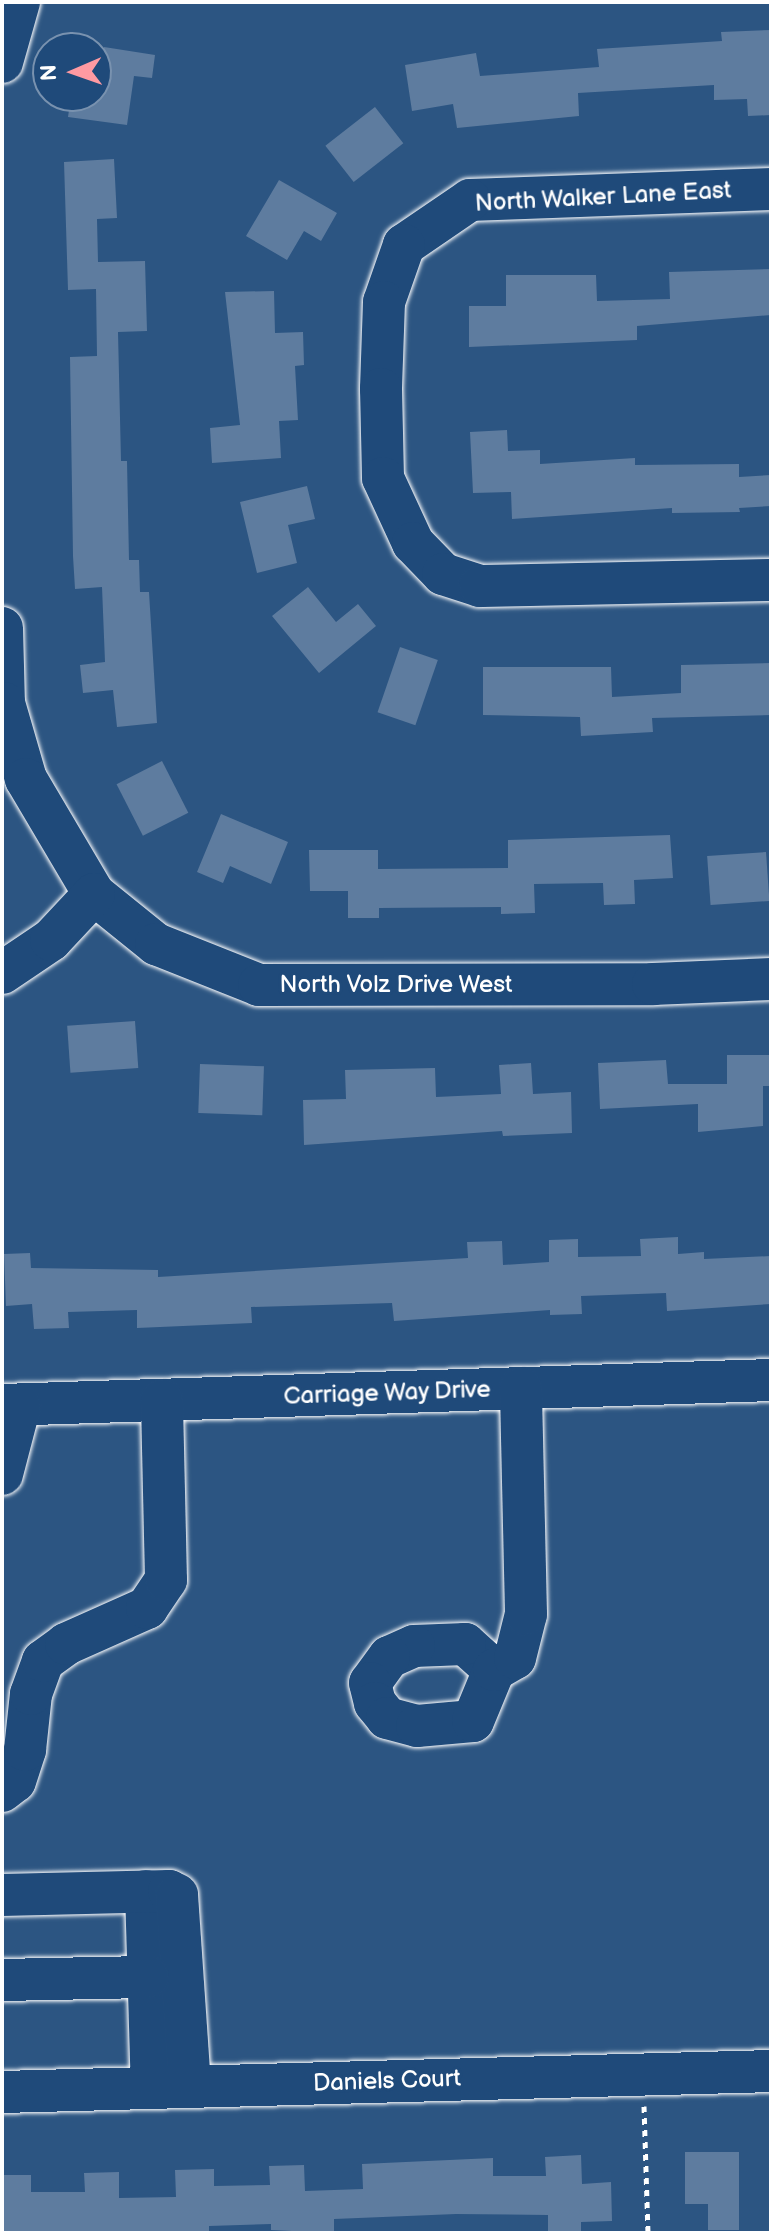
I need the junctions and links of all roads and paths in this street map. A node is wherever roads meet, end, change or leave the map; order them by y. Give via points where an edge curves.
1 (19, 2) edge
2 (2, 62) edge
3 (771, 189) edge
4 (771, 580) edge
5 (2, 628) edge
6 (94, 894) junction
7 (2, 973) edge
8 (771, 979) edge
9 (771, 1380) edge
10 (521, 1388) junction
11 (162, 1400) junction
12 (11, 1405) edge
13 (2, 1474) edge
14 (494, 1670) dead end
15 (2, 1791) edge
16 (146, 1891) junction
17 (2, 1895) edge
18 (148, 1977) junction
19 (2, 1980) edge
20 (771, 2071) edge
21 (643, 2074) junction
22 (171, 2087) junction
23 (2, 2092) edge
24 (648, 2233) edge

1 - 2 street
3 - 4 street, North Walker Lane East via 470,200 404,245 384,302 381,389 383,478 413,543 443,574 480,586
5 - 6 street, North Volz Drive West via 4,703 26,779
6 - 7 street via 51,940
6 - 8 street, North Volz Drive West via 156,944 259,985
9 - 10 street, Carriage Way Drive
10 - 11 street, Carriage Way Drive
10 - 14 street via 526,1614 515,1658
11 - 12 street, Carriage Way Drive
11 - 15 street via 166,1580 147,1608 66,1644 43,1661 31,1694 25,1750 15,1781
12 - 13 street
16 - 17 street
16 - 18 street
16 - 22 street via 169,1891 181,1901
18 - 19 street
18 - 22 street
20 - 21 street, Daniels Court
21 - 22 street, Daniels Court
21 - 24 path
22 - 23 street, Daniels Court

